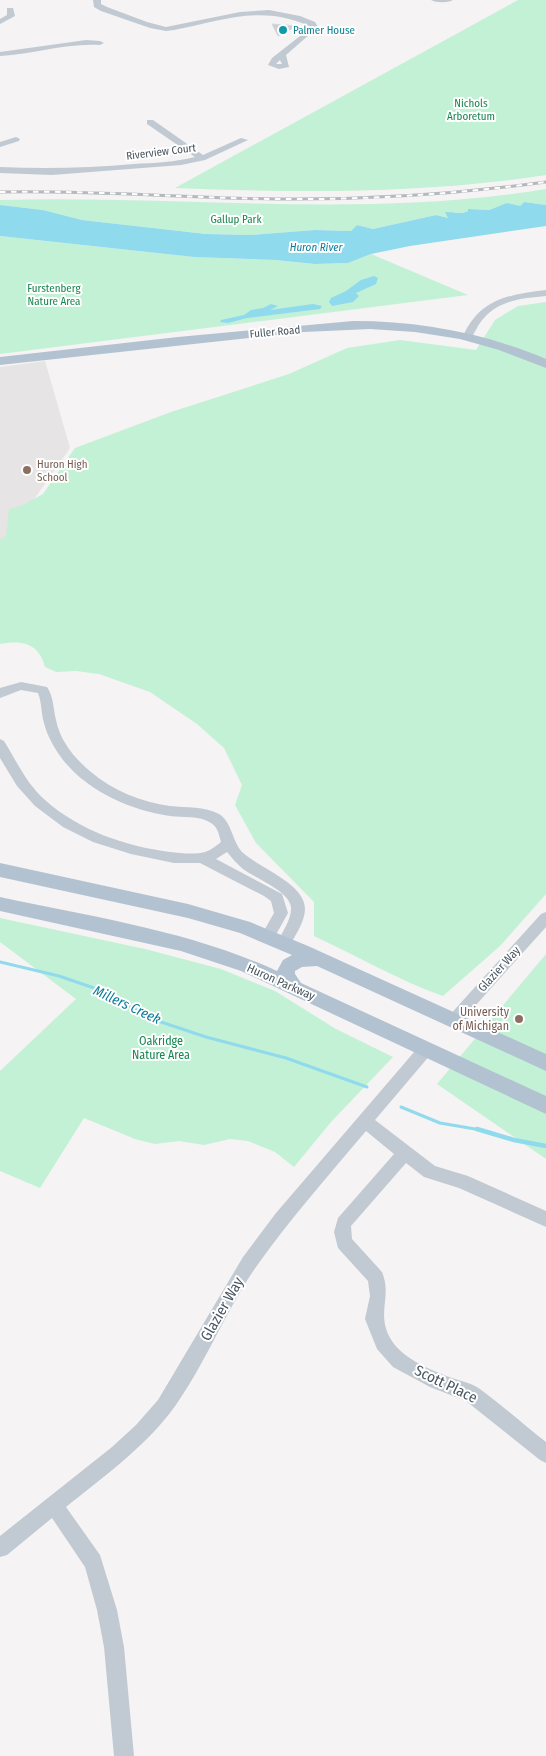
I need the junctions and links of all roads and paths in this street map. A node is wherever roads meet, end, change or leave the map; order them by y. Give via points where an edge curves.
1 (97, 0) edge
2 (435, 0) edge
3 (449, 0) edge
4 (10, 10) dead end
5 (0, 22) edge
6 (100, 43) dead end
7 (0, 54) edge
8 (282, 55) dead end
9 (150, 122) dead end
10 (16, 139) dead end
11 (244, 140) dead end
12 (0, 145) edge
13 (202, 158) junction
14 (0, 170) edge
15 (546, 293) edge
16 (468, 336) junction
17 (0, 361) edge
18 (546, 364) edge
19 (0, 694) edge
20 (0, 744) edge
21 (229, 844) junction
22 (202, 858) junction
23 (0, 870) edge
24 (0, 904) edge
25 (546, 918) edge
26 (276, 940) junction
27 (320, 960) junction
28 (294, 987) junction
29 (453, 1021) junction
30 (426, 1050) junction
31 (546, 1063) edge
32 (546, 1106) edge
33 (364, 1121) junction
34 (405, 1153) junction
35 (546, 1218) edge
36 (546, 1454) edge
37 (54, 1505) junction
38 (0, 1548) edge
39 (124, 1756) edge

1 - 8 street via 97,5 104,9 162,28 263,11 278,12 314,27
2 - 3 street
4 - 5 street via 9,19
6 - 7 street via 73,41
9 - 13 street
10 - 12 street
11 - 13 street, Riverview Court
13 - 14 street, Riverview Court via 174,164 78,171
15 - 16 street via 495,304 481,313
16 - 17 main road, Fuller Road via 403,327 337,326
16 - 18 main road, Fuller Road
19 - 21 street via 14,686 26,685 43,690 57,740 92,780 136,803 212,817 224,828
20 - 22 street via 27,790 84,832 146,853
21 - 22 street
21 - 26 street via 242,861 295,897 298,906 296,916
22 - 26 street via 277,898 281,913
23 - 26 main road via 188,911
24 - 28 main road, Huron Parkway via 181,944 247,966
25 - 29 street, Glazier Way
26 - 27 main road
27 - 28 main road via 298,960 289,966 285,975
27 - 29 main road
28 - 30 main road, Huron Parkway
29 - 31 main road
30 - 32 main road, Huron Parkway
30 - 33 street, Glazier Way
33 - 34 street
33 - 37 street, Glazier Way via 282,1218 250,1263 164,1406 136,1436
34 - 35 street via 430,1172 462,1181
34 - 36 street, Scott Place via 344,1223 342,1232 344,1243 376,1278 378,1296 374,1319 383,1342 399,1361 436,1381 472,1394
37 - 38 street, Glazier Way
37 - 39 street via 93,1562 107,1610 114,1647

